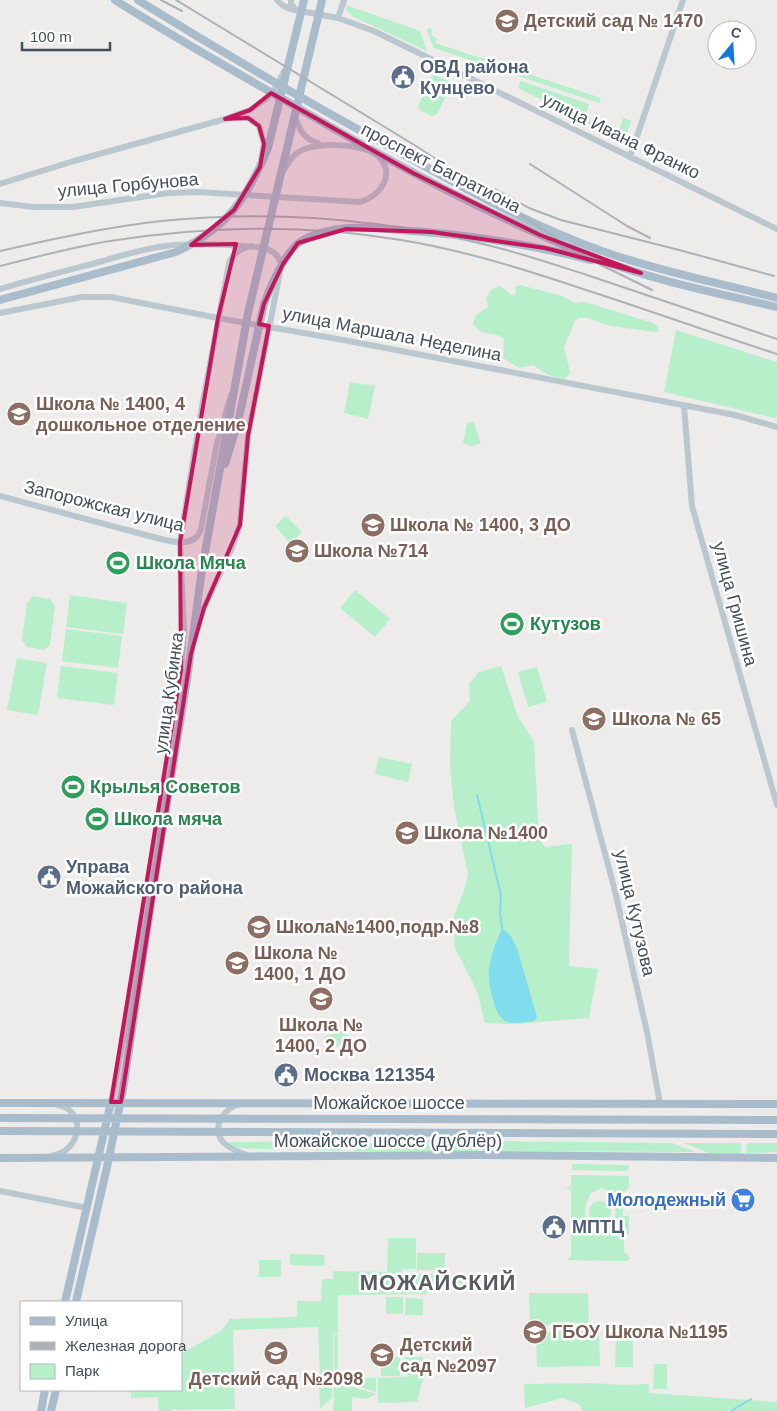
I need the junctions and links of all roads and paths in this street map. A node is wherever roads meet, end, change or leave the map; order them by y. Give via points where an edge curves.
1 (115, 0) edge
2 (138, 0) edge
3 (277, 0) edge
4 (291, 0) edge
5 (299, 0) edge
6 (304, 0) edge
7 (322, 0) edge
8 (344, 0) edge
9 (683, 0) edge
10 (296, 10) junction
11 (312, 12) junction
12 (338, 18) junction
13 (292, 49) junction
14 (295, 116) junction
15 (225, 119) junction
16 (322, 144) junction
17 (630, 157) junction
18 (260, 167) junction
19 (283, 171) junction
20 (0, 184) edge
21 (0, 202) edge
22 (777, 229) edge
23 (222, 244) junction
24 (252, 246) junction
25 (229, 264) junction
26 (641, 273) junction
27 (0, 289) edge
28 (777, 298) edge
29 (0, 300) edge
30 (777, 307) edge
31 (0, 313) edge
32 (218, 318) junction
33 (269, 326) junction
34 (234, 388) junction
35 (684, 406) junction
36 (777, 427) edge
37 (0, 496) edge
38 (214, 502) junction
39 (180, 542) junction
40 (191, 654) junction
41 (572, 730) dead end
42 (777, 805) edge
43 (111, 1102) junction
44 (121, 1102) junction
45 (0, 1103) edge
46 (49, 1103) junction
47 (246, 1103) junction
48 (660, 1104) junction
49 (777, 1104) edge
50 (0, 1118) edge
51 (777, 1120) edge
52 (0, 1131) edge
53 (777, 1134) edge
54 (251, 1156) junction
55 (110, 1157) junction
56 (0, 1158) edge
57 (45, 1158) junction
58 (99, 1158) junction
59 (777, 1158) edge
60 (0, 1191) edge
61 (87, 1208) junction
62 (65, 1301) edge
63 (76, 1301) edge
64 (46, 1391) edge
65 (56, 1391) edge
66 (41, 1411) edge
67 (51, 1411) edge

1 - 26 main road, проспект Багратиона via 340,133 413,172 540,235
2 - 28 main road, проспект Багратиона via 346,123 545,228 603,251
3 - 10 street, улица Ивана Франко
4 - 10 street
5 - 11 street, улица Ивана Франко
6 - 13 main road
7 - 14 main road, улица Кубинка
8 - 12 street
9 - 17 street
10 - 11 street, улица Ивана Франко
11 - 12 street, улица Ивана Франко
12 - 17 street, улица Ивана Франко via 382,35
13 - 15 street via 277,86 267,98 250,110
13 - 18 main road via 275,124
14 - 16 street via 305,136
14 - 19 main road, улица Кубинка
15 - 18 street via 248,118 259,126 264,144
15 - 20 street
16 - 19 street via 297,153
16 - 21 street, улица Горбунова via 360,148 377,155 386,170 385,182 379,191 360,202 198,192 168,193 72,207 34,207
17 - 22 street, улица Ивана Франко
18 - 29 main road via 234,210 196,243 169,254
19 - 34 main road, улица Кубинка via 248,313
23 - 24 street
23 - 25 street via 229,251
23 - 27 street via 153,248
24 - 25 street via 237,251
24 - 33 street via 272,251 280,260
25 - 32 street
26 - 30 main road, проспект Багратиона
26 - 38 main road via 545,248 485,238 346,229 313,236 298,243 271,285 264,304 238,422
31 - 32 street, улица Маршала Неделина via 96,296
32 - 33 street, улица Маршала Неделина
32 - 39 street
33 - 35 street, улица Маршала Неделина
33 - 40 street via 248,436 240,525 204,608
34 - 38 main road, улица Кубинка
34 - 39 street, Запорожская улица via 221,427 200,533 194,540
35 - 36 street, улица Маршала Неделина
35 - 42 street, улица Гришина via 692,506
37 - 39 street, Запорожская улица
38 - 40 main road, улица Кубинка
39 - 43 street via 184,630 181,670
40 - 44 main road, улица Кубинка
41 - 48 street, улица Кутузова via 615,891
43 - 44 main road
43 - 46 main road
43 - 58 main road
44 - 47 main road
44 - 55 main road, улица Кубинка
45 - 46 main road
46 - 57 street via 70,1110 77,1125 76,1135 65,1151
47 - 48 main road
47 - 54 street via 227,1110 218,1126 219,1135 231,1150
48 - 49 main road
50 - 51 main road, Можайское шоссе
52 - 53 main road, Можайское шоссе
54 - 55 main road, Можайское шоссе (дублёр)
54 - 59 main road, Можайское шоссе (дублёр)
55 - 58 main road, Можайское шоссе (дублёр)
55 - 63 main road, улица Кубинка
56 - 57 main road, Можайское шоссе (дублёр)
57 - 58 main road, Можайское шоссе (дублёр)
58 - 61 main road
60 - 61 street
61 - 62 main road
64 - 66 main road
65 - 67 main road

